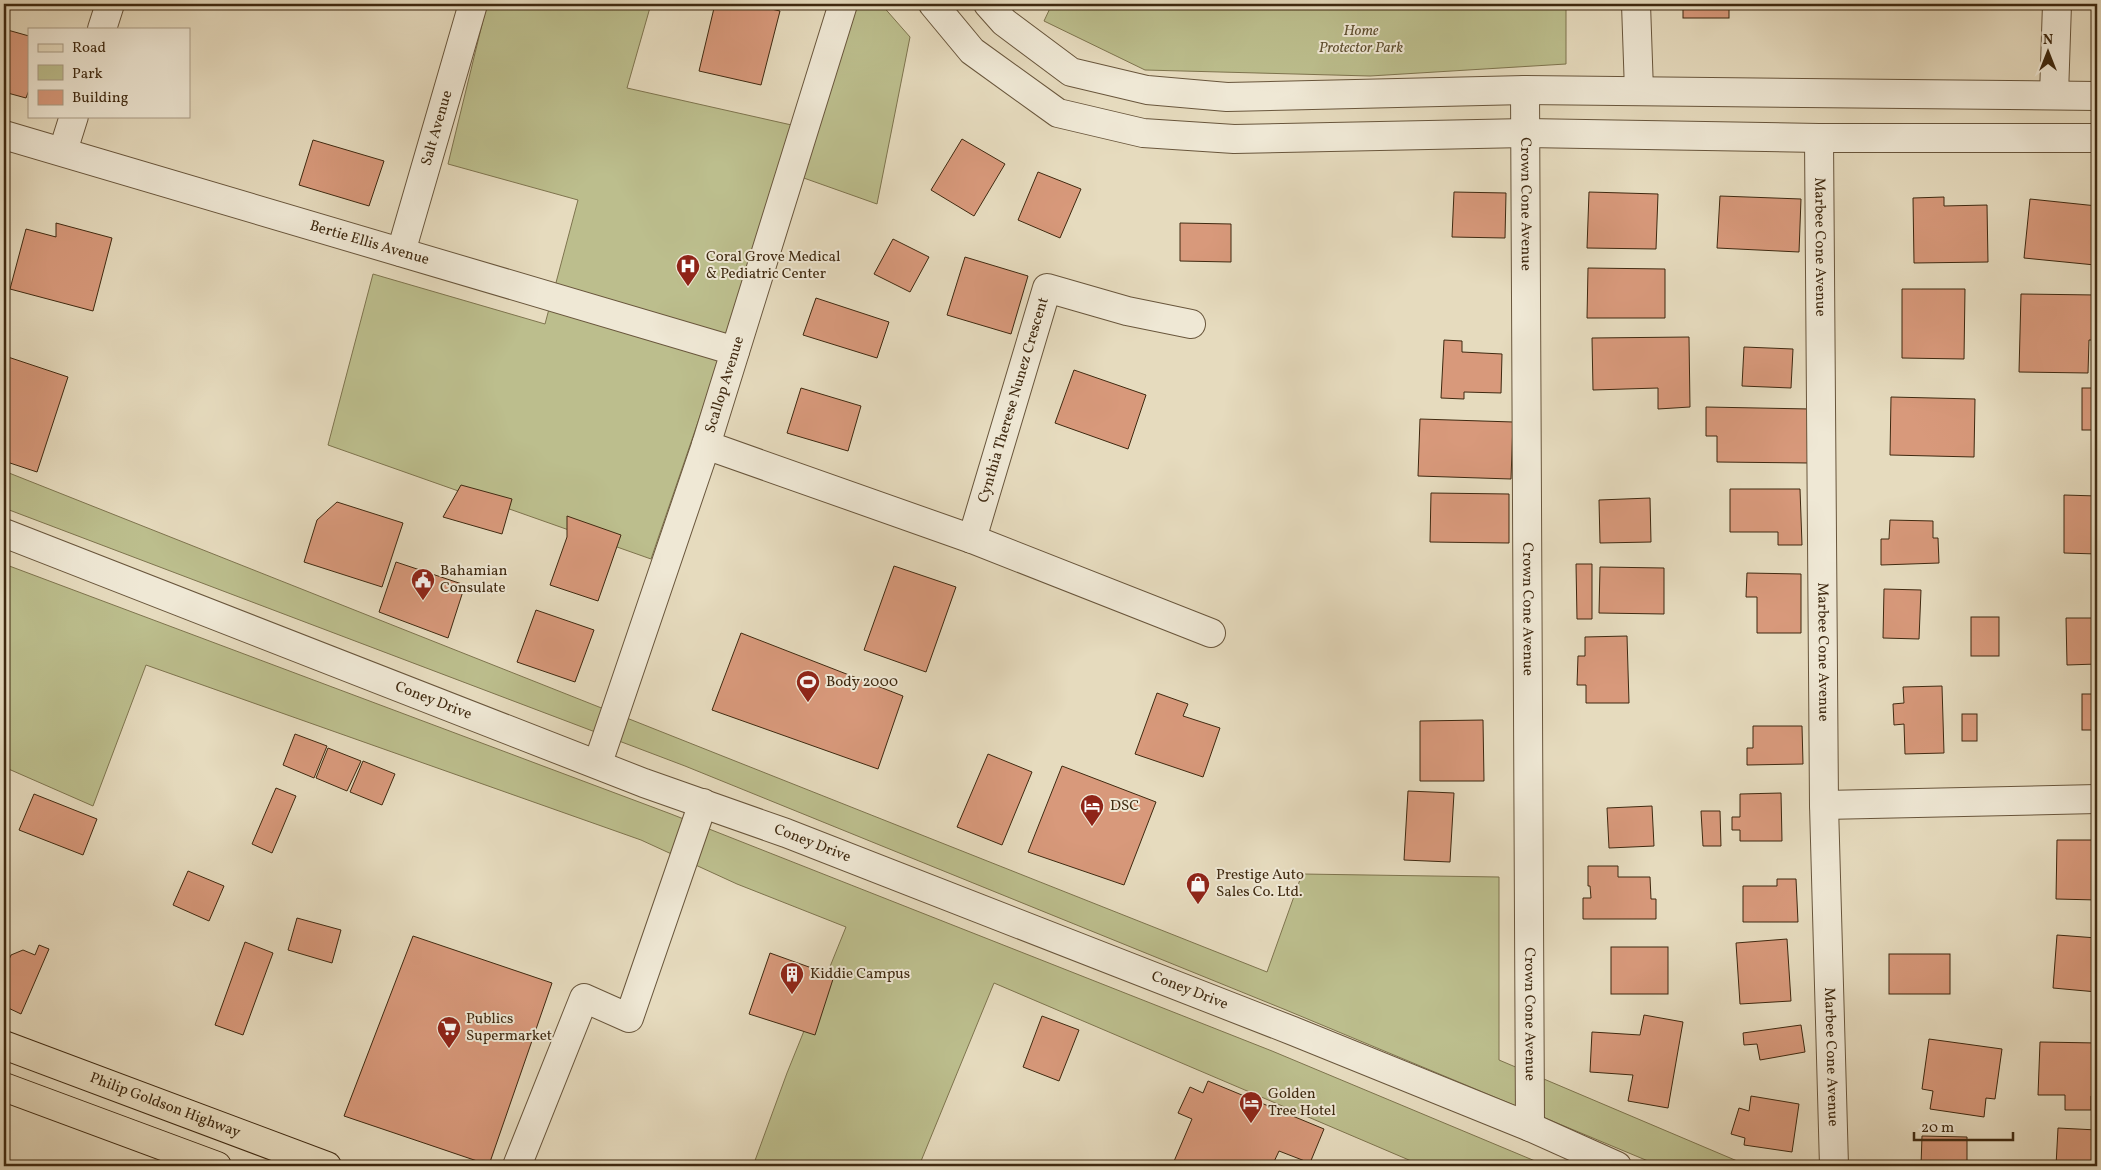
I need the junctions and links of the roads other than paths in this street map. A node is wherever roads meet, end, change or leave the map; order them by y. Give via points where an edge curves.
1 (110, 4) edge
2 (473, 4) edge
3 (843, 4) edge
4 (933, 4) edge
5 (988, 4) edge
6 (1636, 4) edge
7 (2057, 4) edge
8 (102, 28) edge
9 (1526, 90) junction
10 (1639, 91) junction
11 (2054, 95) junction
12 (2097, 96) edge
13 (73, 118) edge
14 (1526, 133) junction
15 (4, 134) edge
16 (1819, 138) junction
17 (2097, 138) edge
18 (63, 151) junction
19 (401, 252) junction
20 (1191, 324) dead end
21 (735, 351) junction
22 (706, 445) junction
23 (4, 533) edge
24 (972, 539) junction
25 (1211, 632) dead end
26 (598, 763) junction
27 (2097, 799) edge
28 (703, 803) junction
29 (1824, 805) junction
30 (4, 1045) edge
31 (4, 1087) edge
32 (1530, 1127) junction
33 (217, 1166) edge
34 (326, 1166) edge
35 (518, 1166) edge
36 (1617, 1166) edge
37 (1834, 1166) edge

1 - 8 street
2 - 19 street, Salt Avenue
3 - 21 street, Scallop Avenue
4 - 14 street via 972,51 1058,113 1143,133 1234,139
5 - 9 street via 1004,22 1071,72 1147,90 1227,97
6 - 10 street
7 - 11 street
9 - 10 street
9 - 14 street, Crown Cone Avenue
10 - 11 street
11 - 12 street
13 - 18 street
14 - 16 street
14 - 32 street, Crown Cone Avenue
15 - 18 street, Bertie Ellis Avenue
16 - 17 street
16 - 29 street, Marbee Cone Avenue
18 - 19 street, Bertie Ellis Avenue
19 - 21 street, Bertie Ellis Avenue
20 - 24 street, Cynthia Therese Nunez Crescent via 1047,288
21 - 22 street, Scallop Avenue
22 - 24 street
22 - 26 street, Scallop Avenue
23 - 26 street, Coney Drive
24 - 25 street
26 - 28 street, Coney Drive
27 - 29 street
28 - 32 street, Coney Drive
28 - 35 street via 628,1018 584,998
29 - 37 street, Marbee Cone Avenue
30 - 34 main road, Philip Goldson Highway
31 - 33 main road
32 - 36 street, Coney Drive

